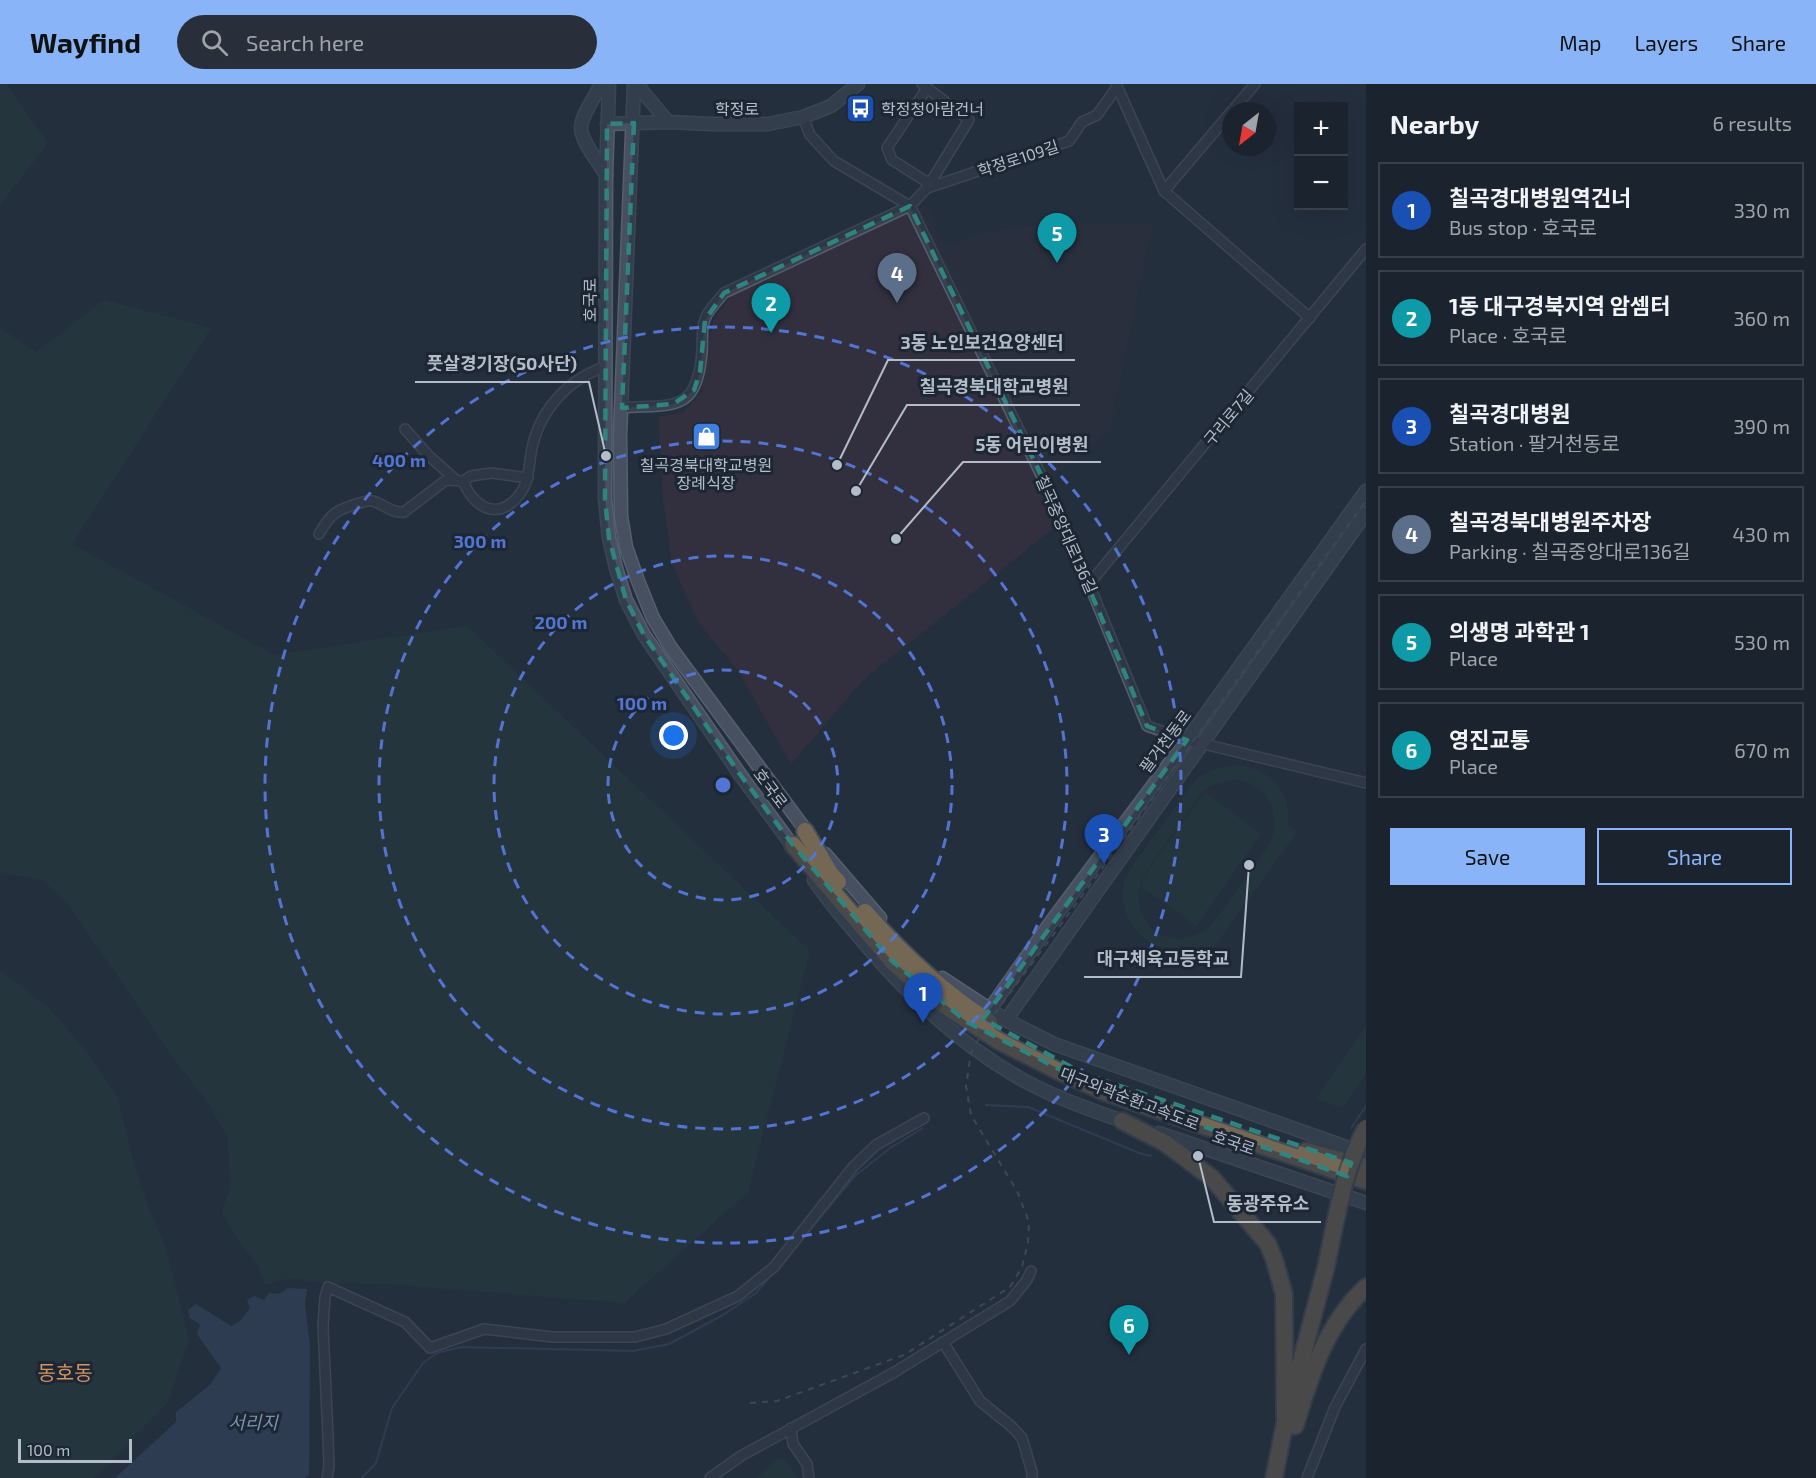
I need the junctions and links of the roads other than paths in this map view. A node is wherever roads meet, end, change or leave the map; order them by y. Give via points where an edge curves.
1 (601, 84) edge
2 (609, 84) edge
3 (634, 84) edge
4 (638, 84) edge
5 (858, 84) edge
6 (1255, 84) edge
7 (924, 86) edge
8 (1117, 86) edge
9 (1240, 102) edge
10 (803, 117) junction
11 (668, 122) junction
12 (634, 123) junction
13 (607, 124) junction
14 (1222, 124) edge
15 (606, 176) junction
16 (928, 186) junction
17 (1164, 191) junction
18 (910, 206) junction
19 (1366, 249) edge
20 (1310, 318) junction
21 (605, 367) junction
22 (622, 408) junction
23 (405, 429) dead end
24 (528, 478) junction
25 (460, 480) junction
26 (1366, 491) edge
27 (1366, 513) edge
28 (319, 534) dead end
29 (1089, 584) junction
30 (1187, 740) junction
31 (1204, 742) junction
32 (1366, 783) edge
33 (804, 831) junction
34 (792, 845) junction
35 (990, 1009) junction
36 (1006, 1020) junction
37 (924, 1118) dead end
38 (1122, 1121) junction
39 (1366, 1128) edge
40 (1366, 1138) edge
41 (1366, 1154) edge
42 (1365, 1176) edge
43 (1362, 1203) edge
44 (1328, 1268) junction
45 (1031, 1271) dead end
46 (1364, 1289) edge
47 (943, 1342) junction
48 (1366, 1349) edge
49 (1289, 1426) junction
50 (791, 1428) junction
51 (327, 1478) edge
52 (710, 1478) edge
53 (809, 1478) edge
54 (1032, 1478) edge
55 (1274, 1478) edge
56 (1283, 1478) edge
57 (1307, 1478) edge

1 - 15 main road via 581,128
2 - 13 main road, 호국로
3 - 12 main road, 호국로
4 - 11 main road
5 - 10 main road, 학정로 via 831,106
6 - 9 street
7 - 16 street via 887,148 892,160
7 - 16 street via 969,120
8 - 16 street, 학정로109길 via 1097,115 1082,122 1069,141
8 - 17 street
10 - 11 main road, 학정로 via 768,124
10 - 18 street via 810,135 834,161
11 - 12 main road, 학정로
12 - 13 main road, 학정로
12 - 22 main road, 호국로
13 - 15 main road, 호국로
14 - 17 street
15 - 21 main road, 호국로
16 - 18 street
17 - 20 street
18 - 22 street via 724,293 705,320 700,372 693,390 684,400 673,404
18 - 29 street, 칠곡중앙대로136길 via 1042,477
19 - 20 street, 구리로7길
20 - 29 street, 구리로7길
21 - 24 street via 588,372 560,395 537,431
21 - 34 main road, 호국로 via 605,499 609,538 626,600 644,635
22 - 33 main road, 호국로 via 621,516 627,547 653,618
23 - 25 street via 428,455
24 - 25 street via 491,474
24 - 25 street via 511,505 500,509 475,502
25 - 28 street via 446,480 404,512 367,500 343,507 333,513
26 - 30 main road, 팔거천동로
27 - 31 main road, 팔거천동로
29 - 30 street, 칠곡중앙대로136길 via 1147,726
30 - 31 street, 칠곡중앙대로136길
30 - 35 main road, 팔거천동로
31 - 32 street, 칠곡중앙대로136길
31 - 36 main road, 팔거천동로
33 - 35 main road, 호국로 via 918,957
33 - 42 highway, 대구외곽순환고속도로 via 830,873 895,946 960,1002 1027,1046 1074,1070 1313,1153
34 - 38 main road, 호국로 via 829,903 880,963 951,1032 1011,1074
34 - 42 highway, 대구외곽순환고속도로 via 892,961 929,995 998,1040 1104,1092
35 - 36 main road, 호국로
36 - 41 main road, 호국로 via 1080,1054
37 - 51 street via 876,1144 853,1167 774,1267 738,1296 666,1329 635,1337 552,1337 484,1329 430,1348 405,1322 328,1287 323,1326
38 - 43 main road, 호국로
38 - 49 highway via 1165,1143 1212,1178 1268,1244 1284,1294
39 - 44 highway, bridge via 1343,1190
40 - 44 highway
44 - 49 highway
45 - 47 street via 1010,1301
46 - 49 highway via 1343,1312 1321,1349
47 - 50 street
47 - 54 street via 980,1401 1022,1438
48 - 57 street via 1335,1407
49 - 55 highway
49 - 56 highway
50 - 52 street
50 - 53 street via 793,1444 807,1464

